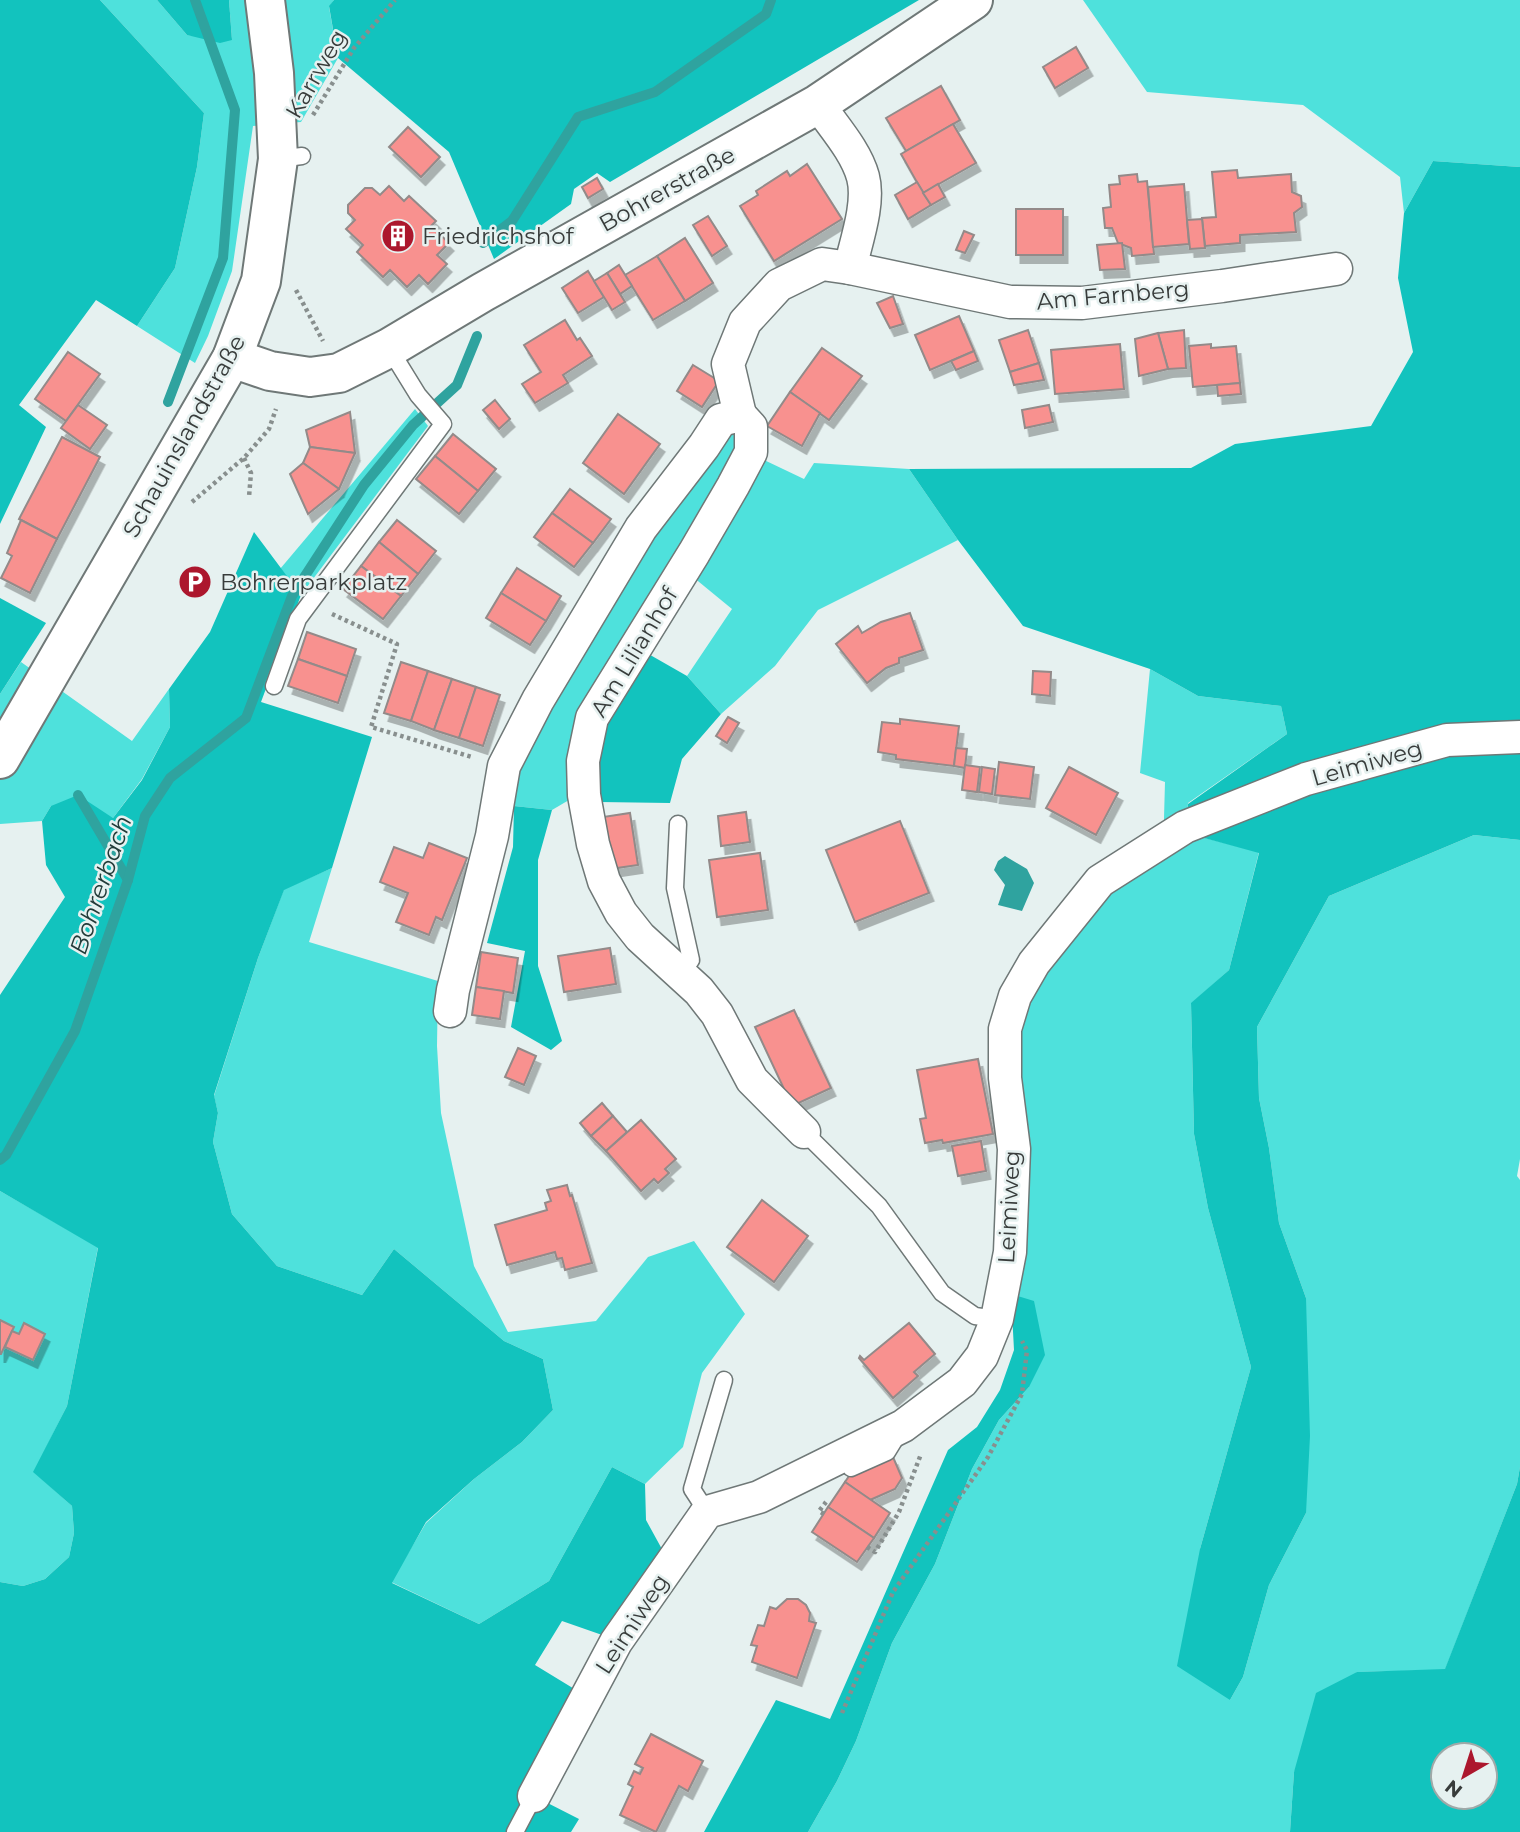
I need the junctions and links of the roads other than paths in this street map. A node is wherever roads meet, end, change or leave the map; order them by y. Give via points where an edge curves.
1 (265, 0) edge
2 (973, 0) edge
3 (818, 103) junction
4 (850, 268) junction
5 (1336, 269) dead end
6 (389, 348) junction
7 (232, 358) junction
8 (740, 415) junction
9 (274, 685) dead end
10 (1520, 737) edge
11 (0, 760) edge
12 (678, 824) dead end
13 (680, 975) junction
14 (450, 1012) dead end
15 (804, 1132) joint
16 (997, 1319) junction
17 (724, 1380) dead end
18 (903, 1426) junction
19 (848, 1470) dead end
20 (707, 1512) junction
21 (534, 1796) joint
22 (515, 1832) edge

1 - 7 street, Schauinslandstraße via 290,158 261,281
2 - 3 street, Bohrerstraße
3 - 4 street via 853,155 863,179 863,212
3 - 6 street, Bohrerstraße
4 - 5 street, Am Farnberg via 1010,302 1046,303 1222,286
4 - 8 street, Am Lilianhof via 822,264 779,285 745,322 728,364
6 - 7 street, Bohrerstraße via 339,373 310,377 270,371
6 - 9 lane via 443,425 298,620
7 - 11 street, Schauinslandstraße
8 - 13 street, Am Lilianhof via 751,427 751,452 592,718 583,761 584,794 604,881 640,937
8 - 14 street via 721,420 641,528 504,766
10 - 16 street, Leimiweg via 1447,740 1306,779 1185,827 1100,881 1034,963 1015,996 1005,1029 1005,1078 1014,1149 1010,1252
12 - 13 lane via 675,888 691,960
13 - 15 street, Am Lilianhof via 717,1014 752,1080
15 - 16 lane via 879,1206 942,1293 975,1315
16 - 18 street, Leimiweg via 982,1356 962,1382
17 - 20 lane via 692,1489
18 - 19 lane via 887,1452
18 - 20 street, Leimiweg via 759,1497
20 - 21 street, Leimiweg via 616,1642
21 - 22 lane

